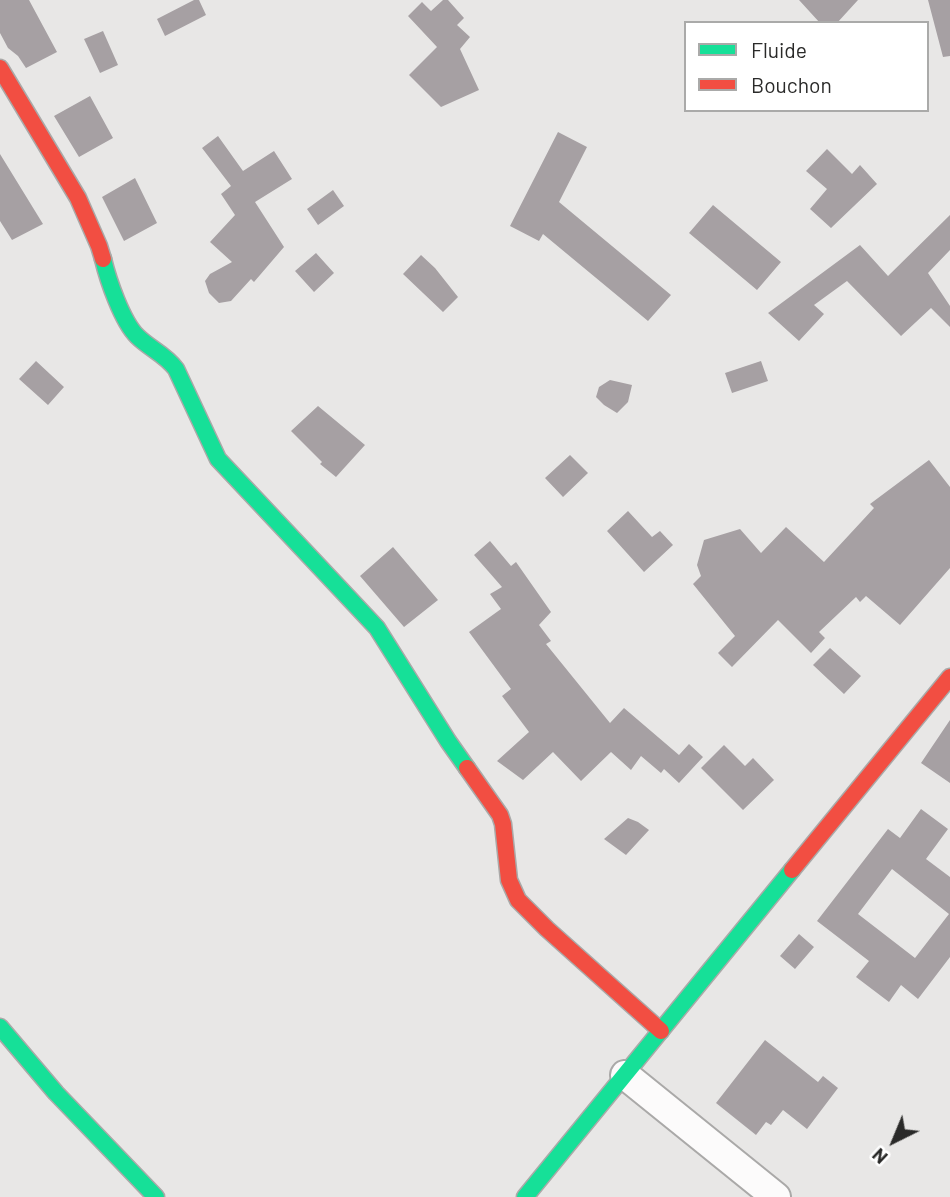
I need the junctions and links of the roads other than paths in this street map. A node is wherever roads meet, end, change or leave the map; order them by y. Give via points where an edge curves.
1 (0, 68) edge
2 (950, 677) edge
3 (0, 1027) edge
4 (661, 1031) junction
5 (625, 1075) junction
6 (156, 1197) edge
7 (525, 1197) edge
8 (776, 1197) edge

1 - 4 street via 78,198 109,284 132,330 176,369 215,454 377,628 500,815 509,880 518,900
2 - 4 street
3 - 6 street
4 - 5 street
5 - 7 street
5 - 8 street

